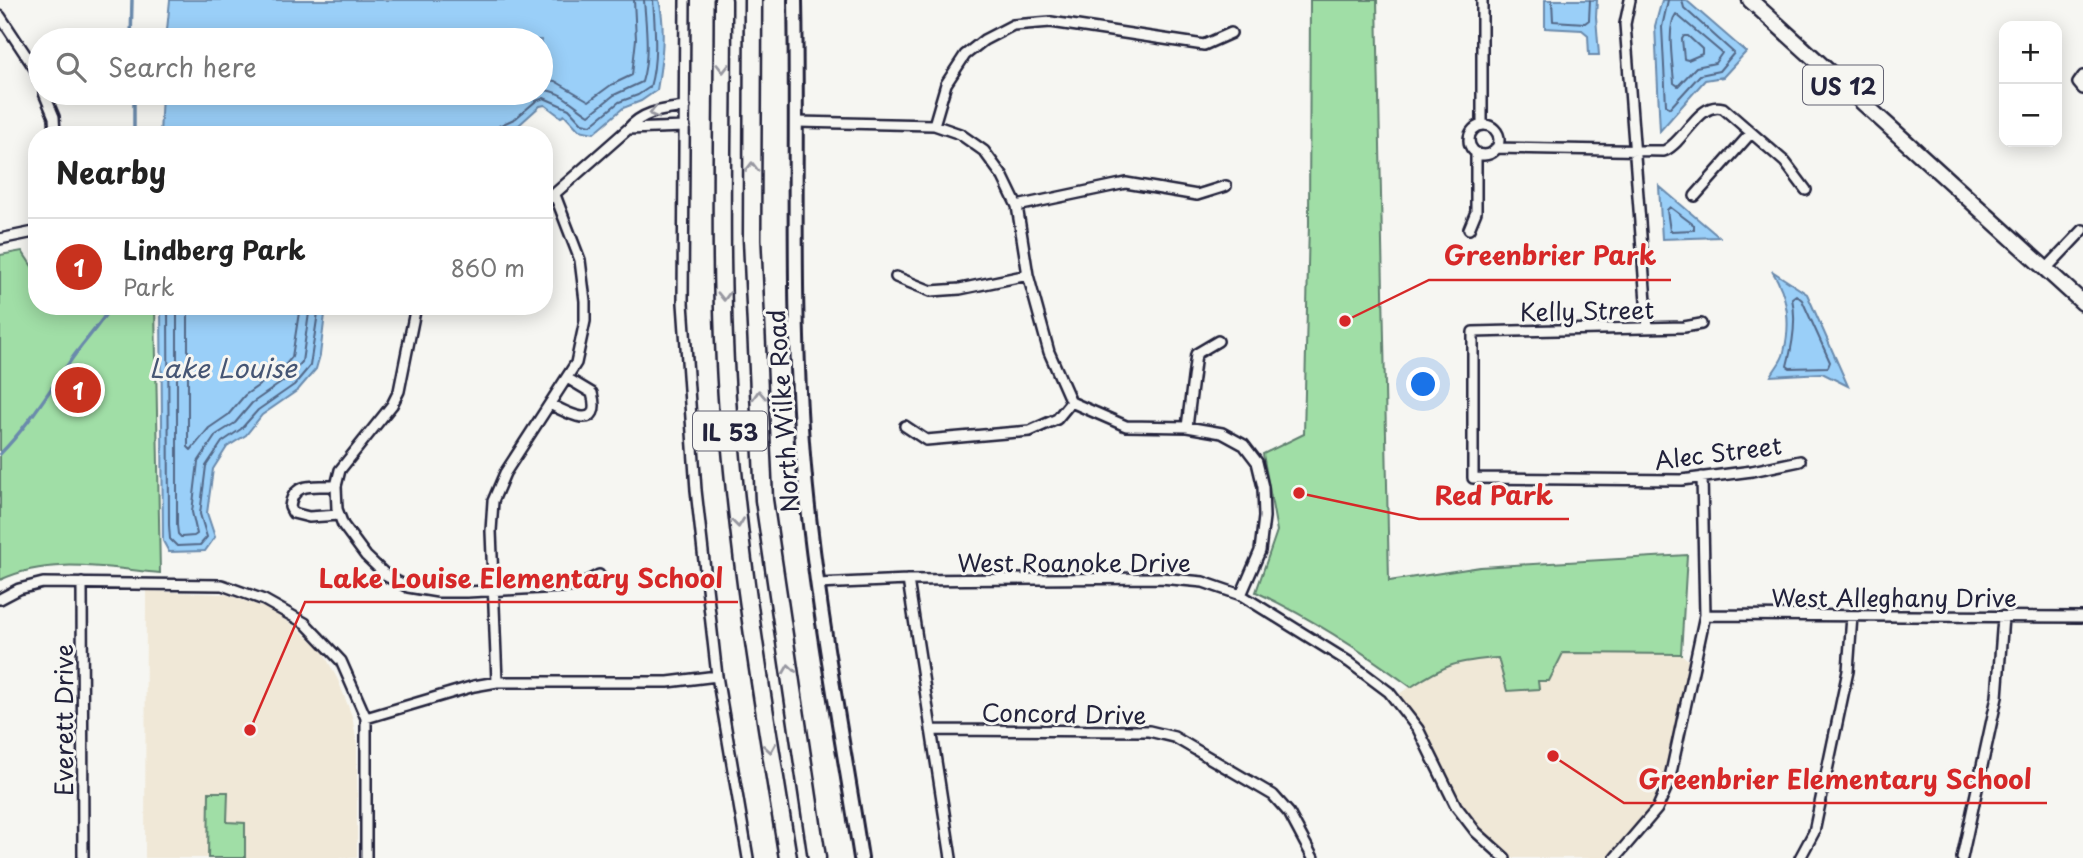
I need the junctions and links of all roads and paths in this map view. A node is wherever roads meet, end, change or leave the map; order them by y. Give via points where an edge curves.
1 (685, 0) edge
2 (723, 0) edge
3 (753, 0) edge
4 (795, 0) edge
5 (1482, 0) edge
6 (1630, 0) edge
7 (1750, 0) edge
8 (0, 16) edge
9 (1231, 33) dead end
10 (28, 58) edge
11 (2083, 76) edge
12 (2083, 89) edge
13 (49, 105) edge
14 (685, 107) junction
15 (797, 122) junction
16 (933, 125) junction
17 (1482, 125) junction
18 (54, 126) edge
19 (685, 127) junction
20 (628, 129) junction
21 (1751, 133) junction
22 (1496, 148) junction
23 (1634, 151) junction
24 (1476, 153) junction
25 (1226, 186) dead end
26 (1806, 190) dead end
27 (555, 195) joint
28 (1695, 196) dead end
29 (1017, 206) junction
30 (1469, 229) dead end
31 (2083, 230) edge
32 (28, 233) edge
33 (0, 239) edge
34 (2046, 270) junction
35 (1028, 275) junction
36 (896, 277) dead end
37 (2083, 303) edge
38 (414, 315) edge
39 (1701, 324) dead end
40 (1648, 328) junction
41 (1218, 341) dead end
42 (567, 378) junction
43 (1071, 402) junction
44 (550, 404) junction
45 (905, 425) dead end
46 (1187, 427) junction
47 (1800, 461) dead end
48 (1702, 477) junction
49 (1473, 478) joint
50 (337, 486) junction
51 (339, 515) junction
52 (599, 575) dead end
53 (908, 580) junction
54 (82, 583) junction
55 (817, 584) junction
56 (494, 591) junction
57 (1241, 595) junction
58 (0, 599) edge
59 (1705, 615) junction
60 (1852, 617) junction
61 (2003, 617) junction
62 (2083, 617) edge
63 (718, 676) junction
64 (497, 682) junction
65 (366, 718) junction
66 (931, 730) junction
67 (82, 858) edge
68 (366, 858) edge
69 (748, 858) edge
70 (788, 858) edge
71 (817, 858) edge
72 (861, 858) edge
73 (951, 858) edge
74 (1312, 858) edge
75 (1505, 858) edge
76 (1615, 858) edge
77 (1800, 858) edge
78 (1962, 858) edge

1 - 14 street
2 -> 70 highway, IL 53 via 723,293 728,411 738,522
71 -> 3 highway, IL 53 via 764,500 752,239
4 - 15 street, North Wilke Road
5 - 17 street
6 - 23 street via 1625,24
7 - 34 main road, US 12
8 - 10 street
9 - 16 street via 1204,45 1051,22 1013,25 965,55 946,84
11 - 12 street via 2078,83
13 - 18 street
14 - 19 street
14 -> 20 street via 637,118
15 - 16 street
15 - 55 street, North Wilke Road via 795,321
16 - 29 street via 960,134 984,152
17 - 22 street via 1498,134
17 - 24 street via 1469,138
19 - 20 street
19 - 63 street via 683,303 696,490
20 - 27 street
21 - 23 street via 1715,106 1706,108 1674,146 1664,151
21 - 26 street via 1785,162
21 - 28 street
22 - 23 street
22 - 24 street via 1489,154
23 - 40 street
24 - 30 street via 1476,212
25 - 29 street via 1196,195 1126,183
27 - 42 street via 580,260 585,301 576,363
29 - 35 street
31 - 34 street
32 - 33 street
34 - 37 main road, US 12
35 - 36 street via 931,291
35 - 43 street via 1049,352
38 - 50 street via 393,405 349,457
39 - 40 street, Kelly Street
40 - 49 street, Kelly Street via 1473,332
41 - 46 street via 1196,354
42 - 44 street
42 - 44 street via 592,393 594,408 585,418 575,418
43 - 45 street via 1057,419 1030,431 926,440
43 - 46 street via 1126,426
44 - 56 street via 505,473 493,501
46 - 57 street via 1222,433 1244,445 1257,462 1265,517 1260,551
47 - 48 street, Alec Street
48 - 49 street, Alec Street
48 - 59 street
50 - 51 street
50 - 51 street via 298,489 290,507 293,513 309,517
51 - 56 street via 366,556 388,577 408,587 438,592
52 - 56 street via 578,586
53 - 55 street, West Roanoke Drive
53 - 57 street, West Roanoke Drive via 1161,578 1203,582
53 - 66 street
54 - 58 street via 43,583
54 - 65 street via 222,585 264,600 305,623 324,641 341,662
54 - 67 street, Everett Drive
55 - 72 street, North Wilke Road
56 - 64 street
57 - 75 street, West Roanoke Drive via 1390,692 1418,729 1456,806
59 - 60 street, West Alleghany Drive
59 - 76 street via 1669,782 1657,809
60 - 61 street, West Alleghany Drive
60 - 77 street via 1848,671 1814,832
61 - 62 street, West Alleghany Drive
61 - 78 street via 1997,697
63 - 64 street via 668,682
63 - 69 street
64 - 65 street
65 - 68 street
66 - 73 street
66 - 74 street, Concord Drive via 1149,731 1174,737 1273,795 1289,813

